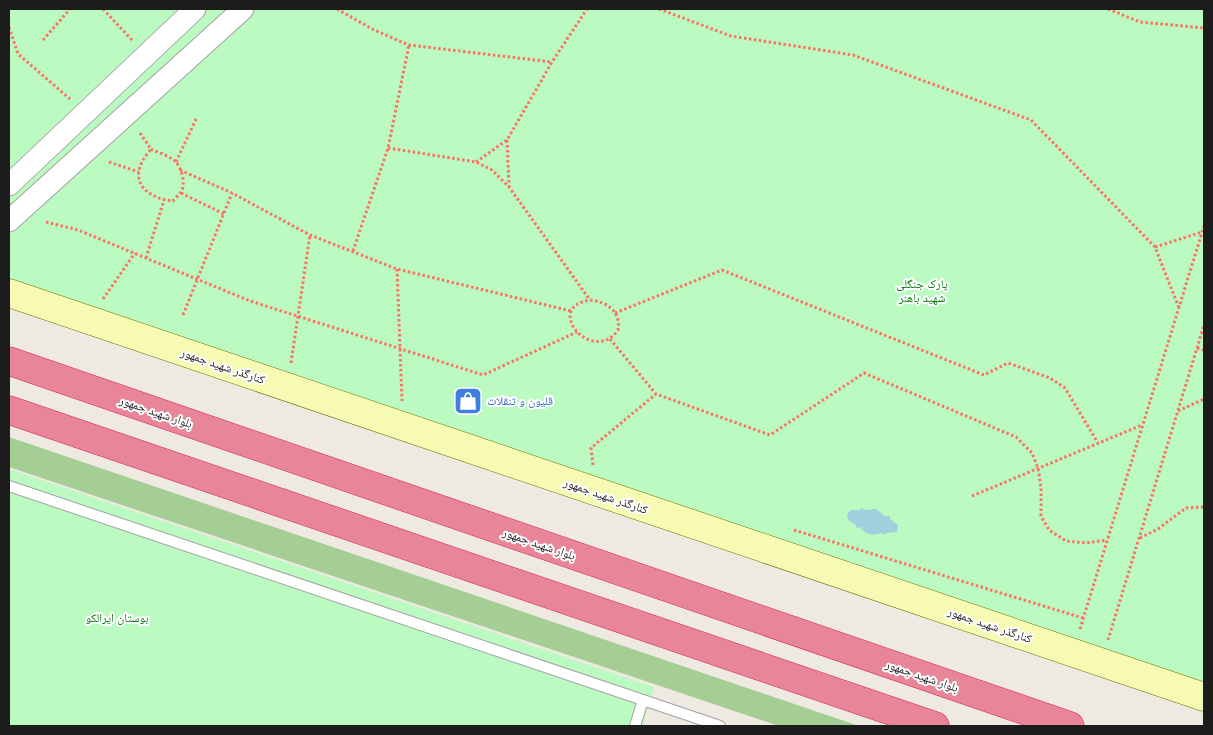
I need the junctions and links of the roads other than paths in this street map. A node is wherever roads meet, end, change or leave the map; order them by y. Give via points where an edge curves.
1 (194, 9) edge
2 (243, 9) edge
3 (9, 185) edge
4 (9, 221) edge
5 (9, 293) edge
6 (9, 361) edge
7 (9, 410) edge
8 (9, 486) edge
9 (1204, 697) edge
10 (643, 700) junction
11 (636, 726) edge
12 (720, 726) edge
13 (935, 726) edge
14 (1070, 726) edge

1 - 3 street
2 - 4 street
5 - 9 street, کنارگذر شهید جمهور
6 - 14 highway, بلوار شهید جمهور
7 - 13 highway
8 - 10 lane
10 - 11 lane
10 - 12 lane

